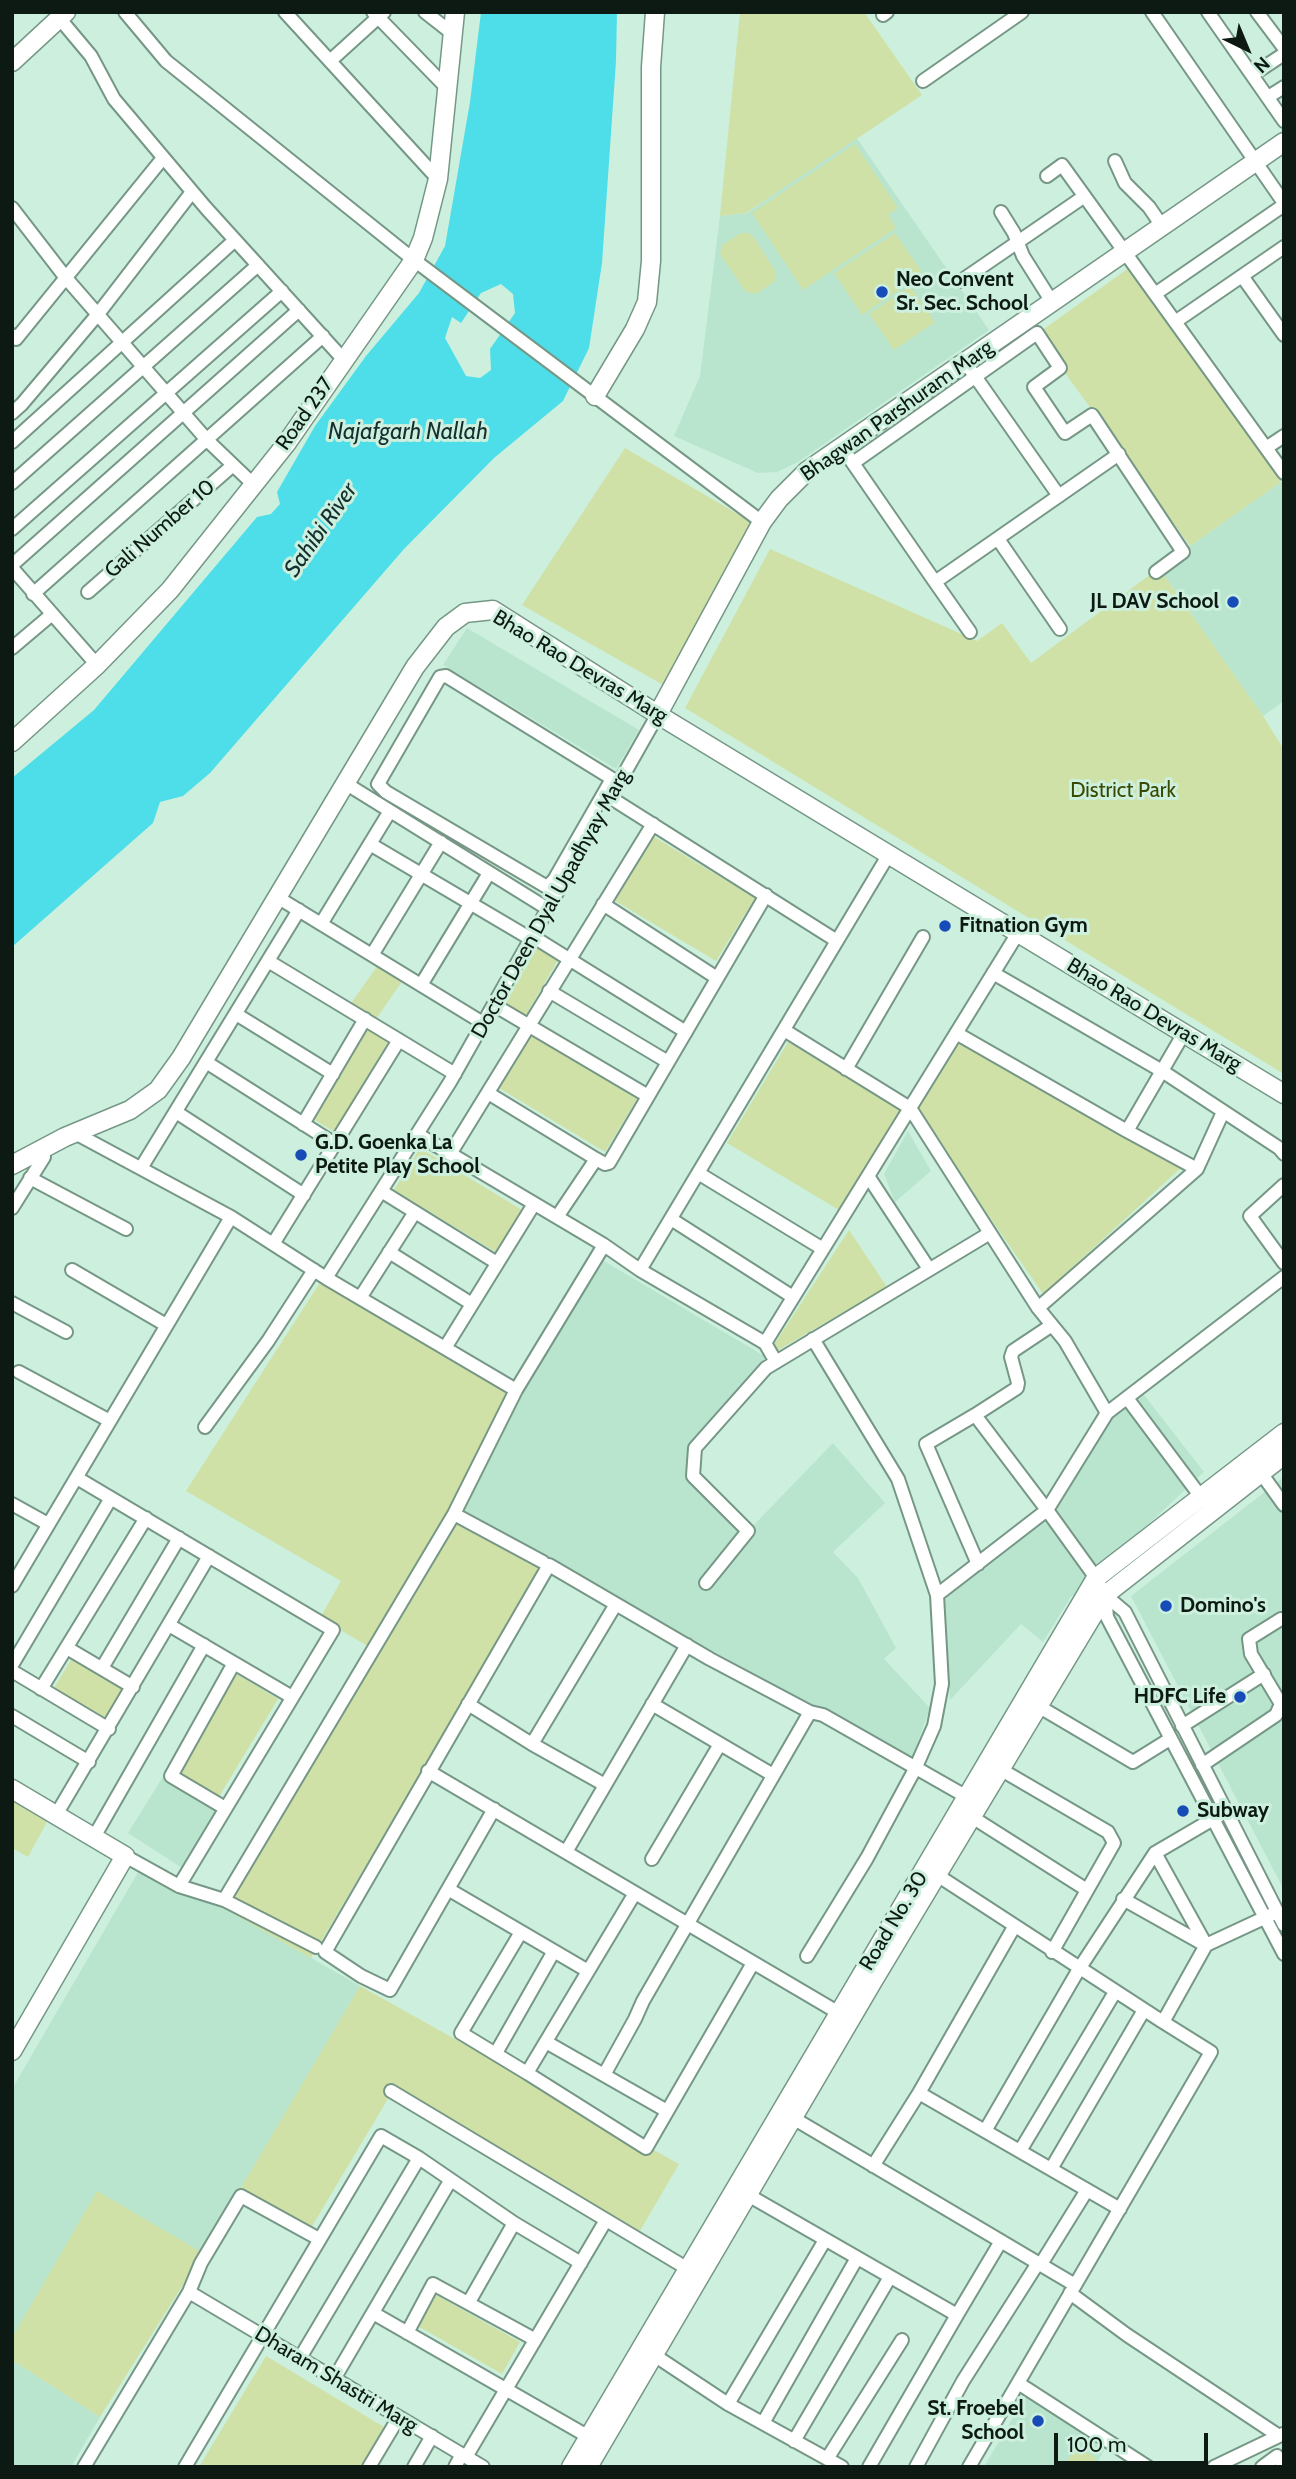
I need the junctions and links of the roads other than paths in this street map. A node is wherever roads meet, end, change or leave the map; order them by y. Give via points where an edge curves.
1 (125, 12) edge
2 (285, 12) edge
3 (425, 12) edge
4 (455, 12) edge
5 (655, 12) edge
6 (1022, 12) edge
7 (1152, 12) edge
8 (1208, 12) edge
9 (1256, 12) edge
10 (378, 14) edge
11 (63, 15) edge
12 (453, 34) junction
13 (1284, 51) edge
14 (330, 61) junction
15 (12, 62) edge
16 (1252, 75) junction
17 (923, 81) dead end
18 (1284, 87) edge
19 (448, 89) junction
20 (1268, 97) junction
21 (1284, 121) edge
22 (1284, 142) edge
23 (163, 158) junction
24 (1115, 161) dead end
25 (1255, 162) junction
26 (1047, 176) dead end
27 (438, 179) junction
28 (192, 192) junction
29 (1079, 200) dead end
30 (1284, 204) edge
31 (12, 208) edge
32 (1001, 212) dead end
33 (1162, 226) junction
34 (235, 240) junction
35 (1017, 243) junction
36 (1284, 247) edge
37 (1124, 252) junction
38 (258, 265) junction
39 (420, 265) junction
40 (1242, 276) junction
41 (65, 278) junction
42 (961, 281) dead end
43 (282, 291) junction
44 (1155, 294) junction
45 (1052, 302) junction
46 (299, 310) junction
47 (98, 314) junction
48 (1175, 322) junction
49 (1032, 326) junction
50 (1284, 335) edge
51 (323, 336) junction
52 (13, 339) edge
53 (121, 341) junction
54 (343, 359) junction
55 (965, 362) junction
56 (144, 368) junction
57 (976, 378) junction
58 (589, 392) junction
59 (166, 393) junction
60 (12, 413) edge
61 (184, 413) junction
62 (1284, 436) edge
63 (207, 440) junction
64 (12, 442) edge
65 (842, 447) junction
66 (1266, 448) junction
67 (1119, 454) junction
68 (853, 463) junction
69 (232, 466) junction
70 (1284, 473) edge
71 (12, 483) edge
72 (254, 485) junction
73 (1059, 496) junction
74 (762, 522) junction
75 (12, 529) edge
76 (998, 539) junction
77 (12, 567) edge
78 (1156, 572) dead end
79 (935, 582) junction
80 (88, 592) dead end
81 (33, 594) junction
82 (51, 615) junction
83 (1060, 629) dead end
84 (970, 632) dead end
85 (12, 648) edge
86 (97, 665) junction
87 (658, 714) junction
88 (12, 742) edge
89 (616, 781) junction
90 (345, 783) junction
91 (611, 797) junction
92 (390, 811) junction
93 (653, 824) junction
94 (441, 842) junction
95 (370, 844) junction
96 (889, 854) junction
97 (489, 873) junction
98 (421, 874) junction
99 (766, 895) junction
100 (277, 897) junction
101 (470, 903) junction
102 (603, 904) junction
103 (548, 909) junction
104 (299, 911) junction
105 (321, 924) junction
106 (1018, 933) junction
107 (923, 937) dead end
108 (532, 938) junction
109 (837, 940) junction
110 (372, 955) junction
111 (568, 959) junction
112 (268, 961) junction
113 (993, 974) junction
114 (717, 978) junction
115 (421, 985) junction
116 (549, 991) junction
117 (494, 1005) junction
118 (236, 1014) junction
119 (365, 1019) junction
120 (483, 1023) junction
121 (528, 1025) junction
122 (784, 1030) junction
123 (686, 1032) junction
124 (956, 1033) junction
125 (1184, 1033) junction
126 (399, 1040) junction
127 (206, 1062) junction
128 (668, 1062) junction
129 (845, 1069) junction
130 (1161, 1071) junction
131 (333, 1074) junction
132 (455, 1074) junction
133 (488, 1093) junction
134 (1284, 1094) edge
135 (648, 1096) junction
136 (910, 1108) junction
137 (176, 1112) junction
138 (1223, 1112) junction
139 (303, 1124) junction
140 (1126, 1131) junction
141 (75, 1133) junction
142 (417, 1135) junction
143 (335, 1144) junction
144 (43, 1147) junction
145 (450, 1154) junction
146 (1284, 1154) edge
147 (596, 1158) junction
148 (12, 1165) edge
149 (141, 1168) junction
150 (1197, 1169) junction
151 (698, 1173) junction
152 (868, 1176) junction
153 (30, 1178) junction
154 (1284, 1185) edge
155 (381, 1191) junction
156 (303, 1195) junction
157 (534, 1203) junction
158 (12, 1208) edge
159 (415, 1212) junction
160 (231, 1217) junction
161 (557, 1217) junction
162 (671, 1219) junction
163 (126, 1229) dead end
164 (990, 1233) junction
165 (273, 1244) junction
166 (604, 1245) junction
167 (823, 1249) junction
168 (389, 1252) junction
169 (1284, 1263) edge
170 (497, 1264) junction
171 (929, 1269) junction
172 (72, 1270) dead end
173 (314, 1270) junction
174 (640, 1270) junction
175 (1284, 1277) edge
176 (326, 1278) junction
177 (793, 1297) junction
178 (360, 1298) junction
179 (12, 1303) edge
180 (472, 1304) junction
181 (1038, 1308) junction
182 (166, 1325) junction
183 (1052, 1325) junction
184 (66, 1332) dead end
185 (813, 1339) junction
186 (765, 1343) junction
187 (445, 1348) junction
188 (776, 1362) junction
189 (19, 1372) dead end
190 (516, 1390) junction
191 (1127, 1398) junction
192 (1107, 1413) junction
193 (975, 1415) junction
194 (110, 1421) junction
195 (205, 1427) dead end
196 (1284, 1433) edge
197 (1284, 1455) edge
198 (1261, 1473) junction
199 (77, 1478) junction
200 (1201, 1497) junction
201 (111, 1498) junction
202 (12, 1504) edge
203 (1284, 1506) edge
204 (1048, 1510) junction
205 (454, 1514) junction
206 (146, 1518) junction
207 (48, 1524) junction
208 (179, 1538) junction
209 (209, 1556) junction
210 (543, 1562) dead end
211 (978, 1564) junction
212 (1096, 1578) junction
213 (706, 1583) dead end
214 (12, 1586) edge
215 (937, 1595) junction
216 (1105, 1595) junction
217 (616, 1604) junction
218 (1281, 1619) dead end
219 (169, 1625) junction
220 (204, 1645) junction
221 (687, 1645) junction
222 (67, 1647) junction
223 (234, 1663) junction
224 (12, 1665) edge
225 (102, 1668) junction
226 (12, 1671) edge
227 (1264, 1675) junction
228 (133, 1687) junction
229 (41, 1689) junction
230 (292, 1697) junction
231 (468, 1704) junction
232 (652, 1704) junction
233 (1038, 1706) junction
234 (810, 1712) junction
235 (12, 1716) edge
236 (1182, 1726) junction
237 (108, 1729) junction
238 (1170, 1740) junction
239 (532, 1744) junction
240 (720, 1744) junction
241 (89, 1762) junction
242 (1202, 1765) junction
243 (915, 1769) junction
244 (1000, 1769) junction
245 (428, 1771) junction
246 (773, 1775) junction
247 (606, 1785) junction
248 (12, 1789) edge
249 (967, 1797) junction
250 (225, 1808) junction
251 (494, 1810) junction
252 (1225, 1812) junction
253 (56, 1815) junction
254 (972, 1816) junction
255 (1213, 1819) junction
256 (94, 1838) junction
257 (566, 1852) junction
258 (1154, 1853) junction
259 (125, 1856) junction
260 (652, 1859) dead end
261 (937, 1875) junction
262 (178, 1886) junction
263 (448, 1889) junction
264 (1087, 1890) junction
265 (635, 1893) junction
266 (1123, 1899) junction
267 (224, 1900) junction
268 (1277, 1912) junction
269 (1265, 1918) junction
270 (687, 1924) junction
271 (1284, 1925) edge
272 (1014, 1927) junction
273 (521, 1931) junction
274 (1206, 1945) junction
275 (316, 1947) dead end
276 (554, 1951) junction
277 (1052, 1952) junction
278 (1284, 1954) edge
279 (807, 1956) dead end
280 (753, 1963) junction
281 (1079, 1969) junction
282 (588, 1971) junction
283 (1115, 1992) junction
284 (1144, 2010) junction
285 (845, 2017) junction
286 (1163, 2022) junction
287 (546, 2042) junction
288 (12, 2051) edge
289 (496, 2053) junction
290 (527, 2073) junction
291 (604, 2075) junction
292 (391, 2091) dead end
293 (919, 2092) junction
294 (667, 2111) junction
295 (793, 2118) junction
296 (985, 2131) junction
297 (1020, 2151) junction
298 (419, 2158) junction
299 (873, 2166) junction
300 (1051, 2169) junction
301 (450, 2181) junction
302 (1087, 2190) junction
303 (748, 2195) junction
304 (1119, 2209) junction
305 (607, 2220) junction
306 (514, 2223) junction
307 (319, 2238) junction
308 (825, 2239) junction
309 (1001, 2241) junction
310 (857, 2258) junction
311 (581, 2263) junction
312 (1039, 2264) junction
313 (688, 2269) junction
314 (890, 2277) junction
315 (1073, 2289) junction
316 (189, 2292) junction
317 (469, 2302) junction
318 (373, 2313) junction
319 (957, 2315) junction
320 (407, 2333) junction
321 (261, 2335) junction
322 (534, 2339) junction
323 (902, 2340) dead end
324 (654, 2355) junction
325 (300, 2358) junction
326 (334, 2379) junction
327 (1018, 2383) junction
328 (505, 2389) junction
329 (728, 2403) junction
330 (399, 2417) junction
331 (763, 2423) junction
332 (432, 2436) junction
333 (589, 2437) junction
334 (1277, 2437) edge
335 (794, 2441) junction
336 (464, 2456) junction
337 (827, 2459) junction
338 (1281, 2461) edge
339 (84, 2467) edge
340 (185, 2467) edge
341 (369, 2467) edge
342 (414, 2467) edge
343 (455, 2467) edge
344 (483, 2467) edge
345 (571, 2467) edge
346 (588, 2467) edge
347 (842, 2467) edge
348 (869, 2467) edge
349 (916, 2467) edge
350 (969, 2467) edge
351 (1148, 2467) edge
352 (1214, 2467) edge
353 (1262, 2467) edge

1 - 39 street via 166,61
2 - 14 street
3 - 12 street
4 - 12 street, Road 237
5 - 58 street via 647,302 635,329
6 - 17 street
7 - 25 street
8 - 16 street
9 - 13 street
10 - 14 street
10 - 19 street
11 - 15 street
11 - 23 street via 114,99
12 - 19 street, Road 237
13 - 16 street
14 - 27 street
16 - 20 street
18 - 20 street
19 - 27 street, Road 237
20 - 21 street
22 - 25 street, Bhagwan Parshuram Marg
23 - 28 street
23 - 41 street
24 - 33 street via 1125,183
25 - 30 street
25 - 33 street, Bhagwan Parshuram Marg
26 - 37 street via 1062,165
27 - 39 street, Road 237
28 - 34 street
28 - 47 street
29 - 35 street
30 - 44 street
31 - 41 street
32 - 35 street
33 - 37 street, Bhagwan Parshuram Marg
34 - 38 street
34 - 53 street
35 - 42 street
35 - 45 street
36 - 40 street
37 - 44 street
37 - 45 street, Bhagwan Parshuram Marg
38 - 43 street
38 - 56 street
39 - 54 street, Road 237
39 - 58 street
40 - 48 street
40 - 50 street
41 - 47 street
41 - 52 street
43 - 46 street
43 - 59 street
44 - 48 street
45 - 49 street, Bhagwan Parshuram Marg
46 - 51 street
46 - 61 street
47 - 53 street
47 - 60 street
48 - 66 street
49 - 55 street, Bhagwan Parshuram Marg
49 - 57 street
49 - 67 street via 1060,368 1034,387 1065,433 1092,415
51 - 54 street
51 - 63 street
53 - 56 street
53 - 64 street
54 - 72 street, Road 237
55 - 57 street
55 - 65 street, Bhagwan Parshuram Marg
56 - 59 street
56 - 71 street
57 - 68 street
57 - 73 street
58 - 74 street
59 - 61 street
59 - 75 street
61 - 63 street
61 - 77 street
62 - 66 street
63 - 69 street
63 - 81 street
65 - 68 street
65 - 74 street, Bhagwan Parshuram Marg via 807,471
66 - 70 street
67 - 73 street
67 - 78 street via 1184,552
68 - 79 street
69 - 72 street
69 - 80 street, Gali Number 10
72 - 86 street, Road 237 via 170,590
73 - 76 street
74 - 87 street, Doctor Deen Dyal Upadhyay Marg
76 - 79 street
76 - 83 street
77 - 81 street
79 - 84 street
81 - 82 street
82 - 85 street
82 - 86 street
86 - 88 street, Road 237
87 - 89 street, Doctor Deen Dyal Upadhyay Marg
87 - 90 street, Bhao Rao Devras Marg via 493,610 465,613 446,627 415,667
87 - 96 street, Bhao Rao Devras Marg
89 - 89 street via 446,676 440,677 378,784 547,887
89 - 91 street, Doctor Deen Dyal Upadhyay Marg
90 - 92 street
90 - 100 street, Bhao Rao Devras Marg
91 - 93 street
91 - 103 street, Doctor Deen Dyal Upadhyay Marg
92 - 94 street
92 - 95 street
93 - 99 street
93 - 102 street
94 - 97 street
94 - 98 street
95 - 98 street
95 - 105 street
96 - 106 street, Bhao Rao Devras Marg
96 - 109 street
97 - 101 street
97 - 103 street
98 - 101 street
98 - 110 street
99 - 109 street
99 - 114 street
100 - 104 street
100 - 141 street, Bhao Rao Devras Marg via 158,1090 130,1110
101 - 108 street
101 - 115 street
102 - 111 street
102 - 114 street
103 - 108 street, Doctor Deen Dyal Upadhyay Marg
104 - 105 street
104 - 112 street
105 - 110 street
106 - 113 street
106 - 125 street, Bhao Rao Devras Marg
107 - 129 street
108 - 111 street
108 - 117 street, Doctor Deen Dyal Upadhyay Marg
109 - 122 street
110 - 115 street
111 - 116 street
111 - 123 street
112 - 118 street
112 - 119 street
113 - 124 street
113 - 130 street
114 - 123 street
115 - 120 street
116 - 121 street
116 - 128 street
117 - 120 street, Doctor Deen Dyal Upadhyay Marg
117 - 121 street
118 - 127 street
118 - 131 street
119 - 126 street
119 - 131 street
120 - 132 street, Doctor Deen Dyal Upadhyay Marg
121 - 133 street
121 - 135 street
122 - 129 street
122 - 151 street
123 - 128 street
124 - 136 street
124 - 140 street
125 - 130 street
125 - 134 street, Bhao Rao Devras Marg
126 - 132 street
126 - 143 street
127 - 137 street
127 - 139 street
128 - 135 street
129 - 136 street
130 - 138 street
130 - 140 street
131 - 139 street
132 - 142 street, Doctor Deen Dyal Upadhyay Marg
133 - 145 street
133 - 147 street
135 - 147 street via 611,1161 605,1164
136 - 152 street
136 - 164 street
137 - 149 street
137 - 156 street
138 - 146 street
138 - 150 street
139 - 143 street
140 - 150 street
141 - 144 street, Bhao Rao Devras Marg
141 - 149 street
142 - 145 street
142 - 155 street, Doctor Deen Dyal Upadhyay Marg
143 - 156 street
144 - 148 street, Bhao Rao Devras Marg
144 - 153 street via 44,1157
145 - 157 street
147 - 161 street
149 - 160 street
150 - 181 street
151 - 162 street
151 - 167 street
152 - 167 street
152 - 171 street
153 - 158 street
153 - 163 street
154 - 169 street via 1250,1216
155 - 159 street
155 - 176 street, Doctor Deen Dyal Upadhyay Marg
156 - 165 street
157 - 161 street
157 - 170 street
159 - 168 street
159 - 170 street
160 - 165 street
160 - 182 street
161 - 166 street
162 - 174 street
162 - 177 street
164 - 171 street
164 - 181 street
165 - 173 street
166 - 174 street
166 - 190 street
167 - 177 street
168 - 178 street
168 - 180 street
170 - 180 street
171 - 185 street
172 - 182 street
173 - 176 street
173 - 195 street
174 - 186 street
175 - 191 street
176 - 178 street
177 - 186 street
178 - 187 street
179 - 184 street
180 - 187 street
181 - 183 street
182 - 194 street
183 - 192 street
183 - 193 street via 1013,1351 1017,1388
185 - 188 street
185 - 215 street via 898,1479
186 - 188 street
187 - 190 street
188 - 213 street via 695,1448 693,1476 748,1531
189 - 194 street
190 - 205 street
191 - 192 street
191 - 200 street
192 - 204 street
193 - 204 street
193 - 211 street via 926,1444
194 - 199 street
196 - 200 street, Road No. 30
197 - 198 street, Road No. 30
198 - 203 street
198 - 216 street, Road No. 30
199 - 201 street
199 - 207 street
200 - 212 street, Road No. 30
201 - 206 street
201 - 224 street
202 - 207 street
204 - 211 street
204 - 212 street
205 - 210 street
205 - 267 street
206 - 208 street
206 - 222 street
207 - 214 street
208 - 209 street
208 - 225 street
209 - 219 street
209 - 230 street via 333,1630
211 - 215 street
212 - 216 street
212 - 249 street, Road No. 30
215 - 243 street via 942,1684 934,1726
216 - 233 street, Road No. 30
216 - 236 street via 1125,1612
216 - 238 street via 1107,1617
217 - 221 street
217 - 231 street via 550,1565
217 - 239 street
218 - 227 street via 1249,1639 1251,1654
219 - 220 street
219 - 228 street
220 - 223 street
220 - 256 street
221 - 232 street
221 - 234 street
222 - 225 street
222 - 229 street
223 - 230 street
223 - 250 street via 171,1776
225 - 228 street
226 - 229 street
227 - 236 street
227 - 242 street via 1280,1704 1276,1715
228 - 237 street
229 - 237 street
230 - 250 street
231 - 239 street
231 - 245 street
232 - 240 street
232 - 247 street
233 - 238 street via 1133,1762
233 - 244 street, Road No. 30
234 - 243 street via 823,1715
234 - 246 street
235 - 241 street
236 - 242 street
237 - 241 street
238 - 255 street
239 - 247 street
240 - 246 street
240 - 260 street
241 - 253 street
242 - 252 street
243 - 249 street
243 - 279 street
244 - 254 street, Road No. 30
244 - 264 street via 1108,1832 1114,1843
245 - 251 street
245 - 263 street via 325,1952 390,1990
246 - 270 street
247 - 257 street
248 - 253 street
249 - 285 street, Road No. 30
250 - 262 street
251 - 257 street
251 - 263 street
252 - 255 street
252 - 268 street
253 - 256 street
254 - 261 street, Road No. 30
254 - 264 street
255 - 258 street
255 - 269 street
256 - 259 street
257 - 265 street
258 - 266 street
258 - 274 street
259 - 262 street
259 - 288 street
261 - 272 street
261 - 285 street, Road No. 30
262 - 267 street
263 - 273 street
264 - 277 street
265 - 270 street
265 - 282 street
266 - 274 street
266 - 281 street
267 - 275 street
268 - 269 street
268 - 271 street
269 - 274 street
269 - 278 street
270 - 280 street
270 - 291 street
272 - 277 street
272 - 293 street
273 - 276 street
273 - 289 street via 461,2033
274 - 286 street
276 - 282 street
276 - 289 street
277 - 281 street
280 - 285 street
280 - 294 street
281 - 283 street
281 - 296 street
282 - 287 street
283 - 284 street
283 - 297 street
284 - 286 street
284 - 300 street
285 - 295 street, Road No. 30
285 - 313 street, Road No. 30
286 - 304 street via 1211,2052
287 - 290 street
287 - 291 street
289 - 290 street
290 - 294 street via 646,2148
291 - 294 street
292 - 305 street
293 - 296 street
293 - 299 street
295 - 299 street
295 - 303 street, Road No. 30
296 - 297 street
297 - 300 street
298 - 301 street
298 - 307 street via 381,2136
298 - 325 street
299 - 309 street
300 - 302 street
301 - 306 street
301 - 318 street
302 - 304 street
302 - 312 street
303 - 308 street
303 - 324 street, Road No. 30
304 - 315 street
305 - 311 street
305 - 313 street
306 - 311 street
306 - 317 street
307 - 316 street via 241,2196
307 - 321 street
308 - 310 street
308 - 329 street
309 - 312 street
309 - 319 street
310 - 314 street
310 - 331 street
311 - 322 street
312 - 315 street
312 - 349 street via 963,2381
313 - 333 street, Road No. 30
314 - 319 street
314 - 335 street
315 - 327 street
315 - 334 street via 1127,2335
316 - 321 street, Dharam Shastri Marg
316 - 339 street
317 - 320 street via 433,2284
317 - 322 street
318 - 320 street
318 - 326 street
319 - 348 street
320 - 328 street
321 - 325 street, Dharam Shastri Marg
321 - 340 street
322 - 328 street
323 - 337 street
324 - 329 street
324 - 346 street, Road No. 30
325 - 326 street, Dharam Shastri Marg
326 - 330 street, Dharam Shastri Marg
327 - 350 street
327 - 351 street
328 - 333 street
328 - 336 street
329 - 331 street
330 - 332 street, Dharam Shastri Marg
330 - 341 street
331 - 335 street
332 - 336 street, Dharam Shastri Marg
332 - 342 street
333 - 345 street, Road No. 30
334 - 338 street
334 - 352 street
335 - 337 street
336 - 343 street
336 - 344 street, Dharam Shastri Marg
337 - 347 street
338 - 353 street

